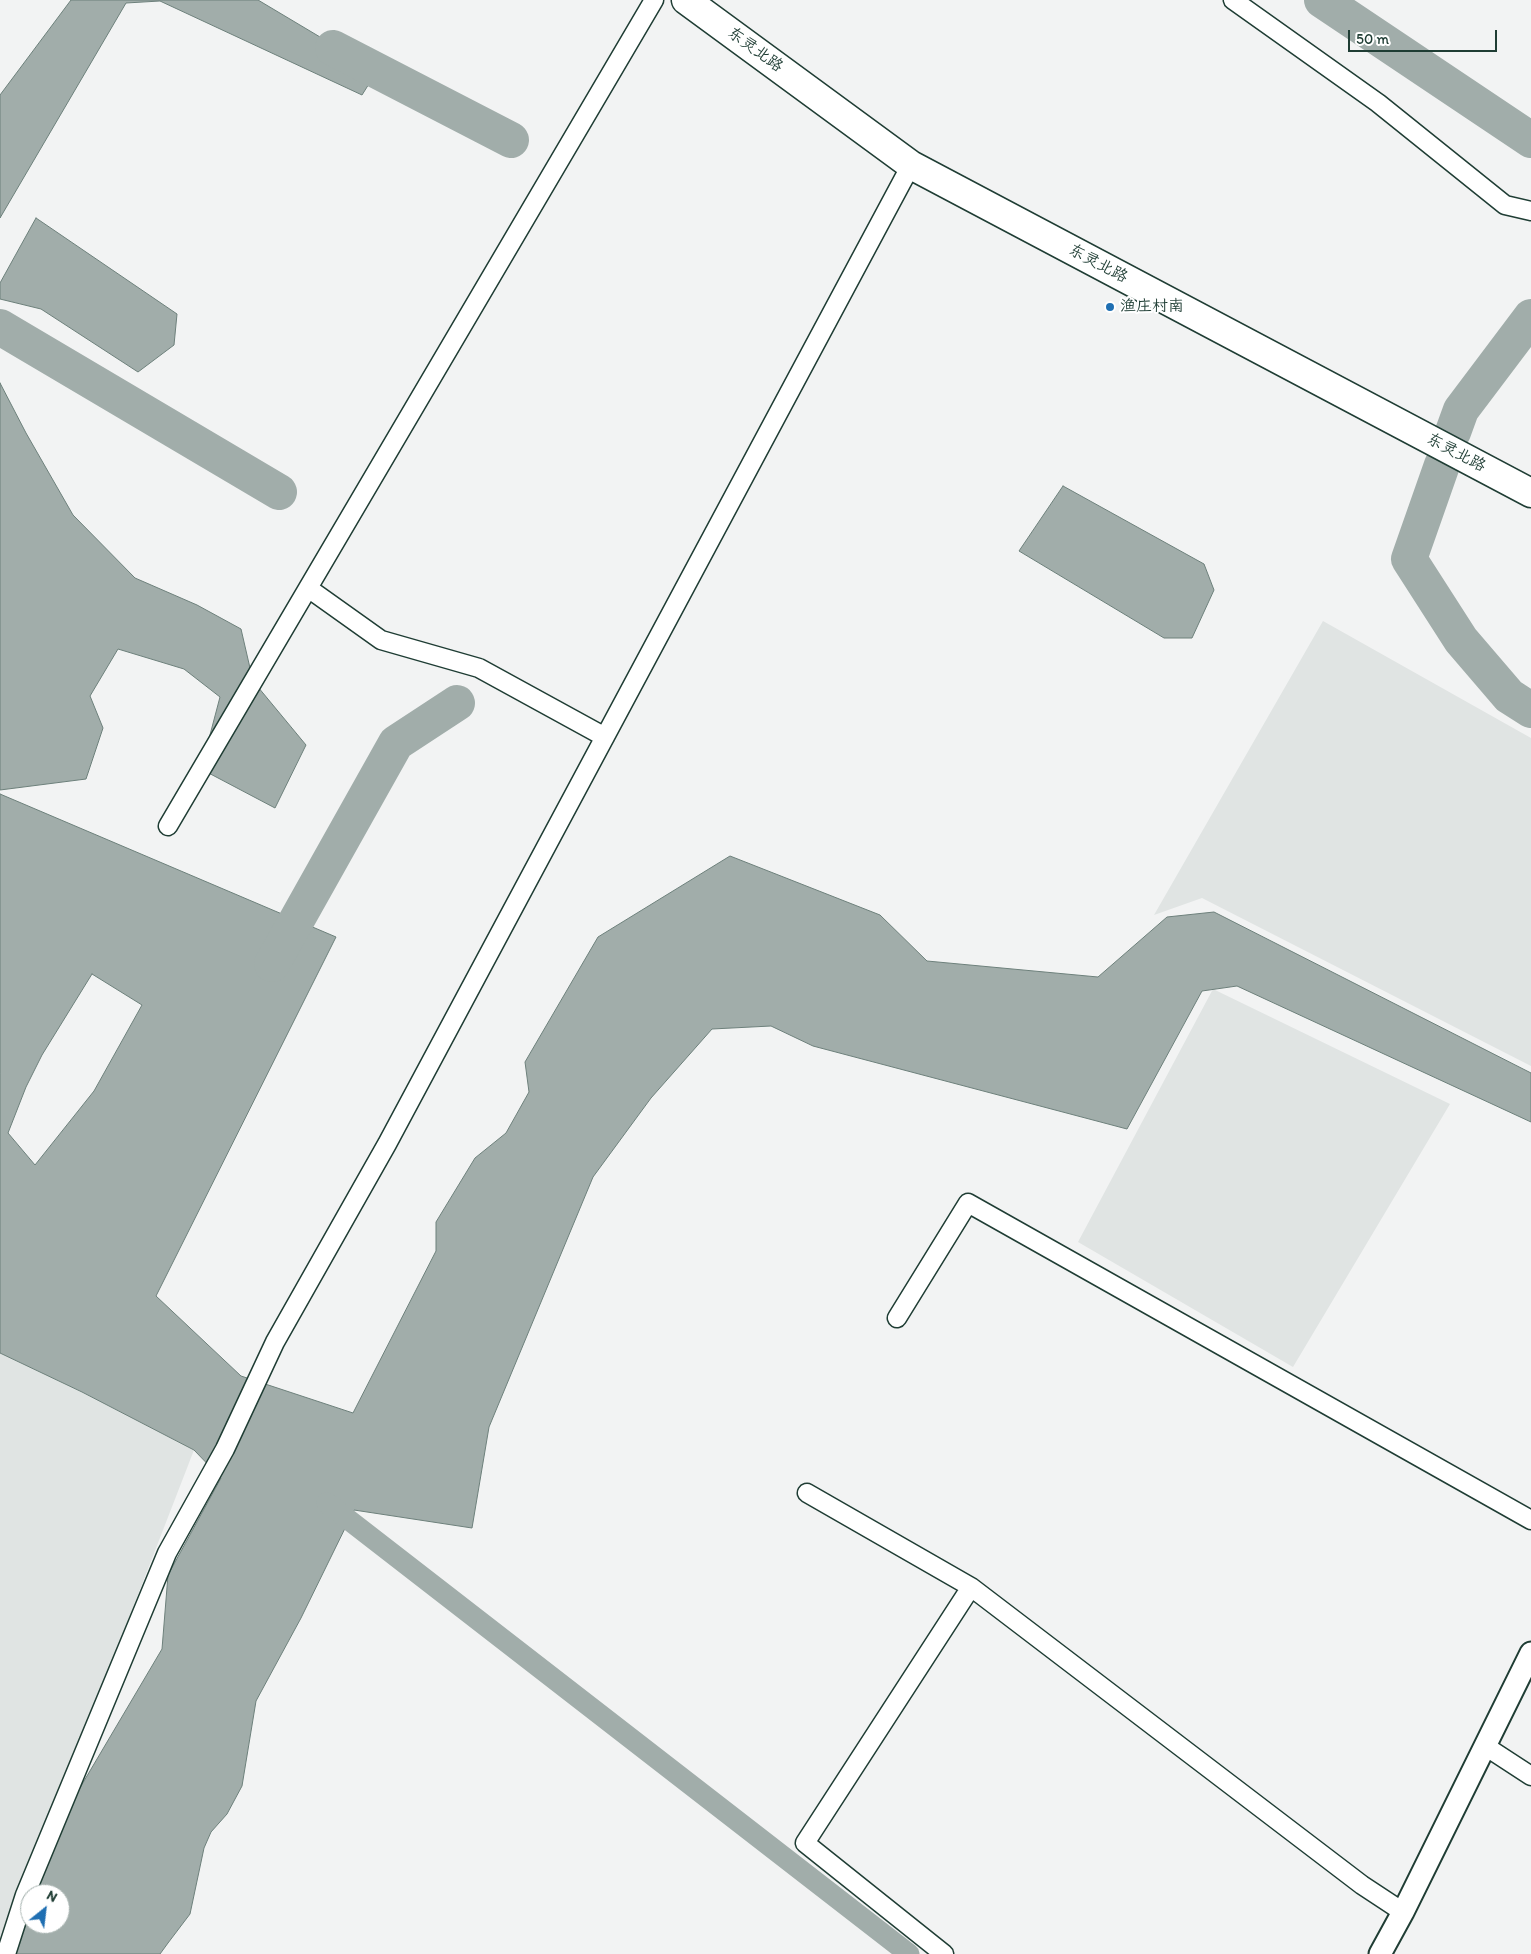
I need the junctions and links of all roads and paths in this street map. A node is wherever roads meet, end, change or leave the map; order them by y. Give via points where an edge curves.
1 (654, 0) edge
2 (686, 0) edge
3 (1233, 0) edge
4 (910, 165) junction
5 (1531, 212) edge
6 (1531, 493) edge
7 (308, 588) junction
8 (605, 736) junction
9 (168, 826) dead end
10 (897, 1318) dead end
11 (807, 1493) dead end
12 (1531, 1520) edge
13 (971, 1587) junction
14 (1531, 1653) edge
15 (1485, 1746) junction
16 (1531, 1776) edge
17 (1403, 1912) junction
18 (6, 1954) edge
19 (944, 1954) edge
20 (1380, 1954) edge

1 - 7 street
2 - 4 main road, 东灵北路
3 - 5 street via 1378,103 1505,205
4 - 6 main road, 东灵北路
4 - 8 street
7 - 8 street via 381,640 478,668
7 - 9 street
8 - 18 street via 387,1144 275,1342 225,1449 167,1553 25,1895
10 - 12 street via 968,1203
11 - 13 street
13 - 17 street via 1362,1885
13 - 19 street via 806,1843
14 - 15 street
15 - 16 street
15 - 17 street
17 - 20 street

